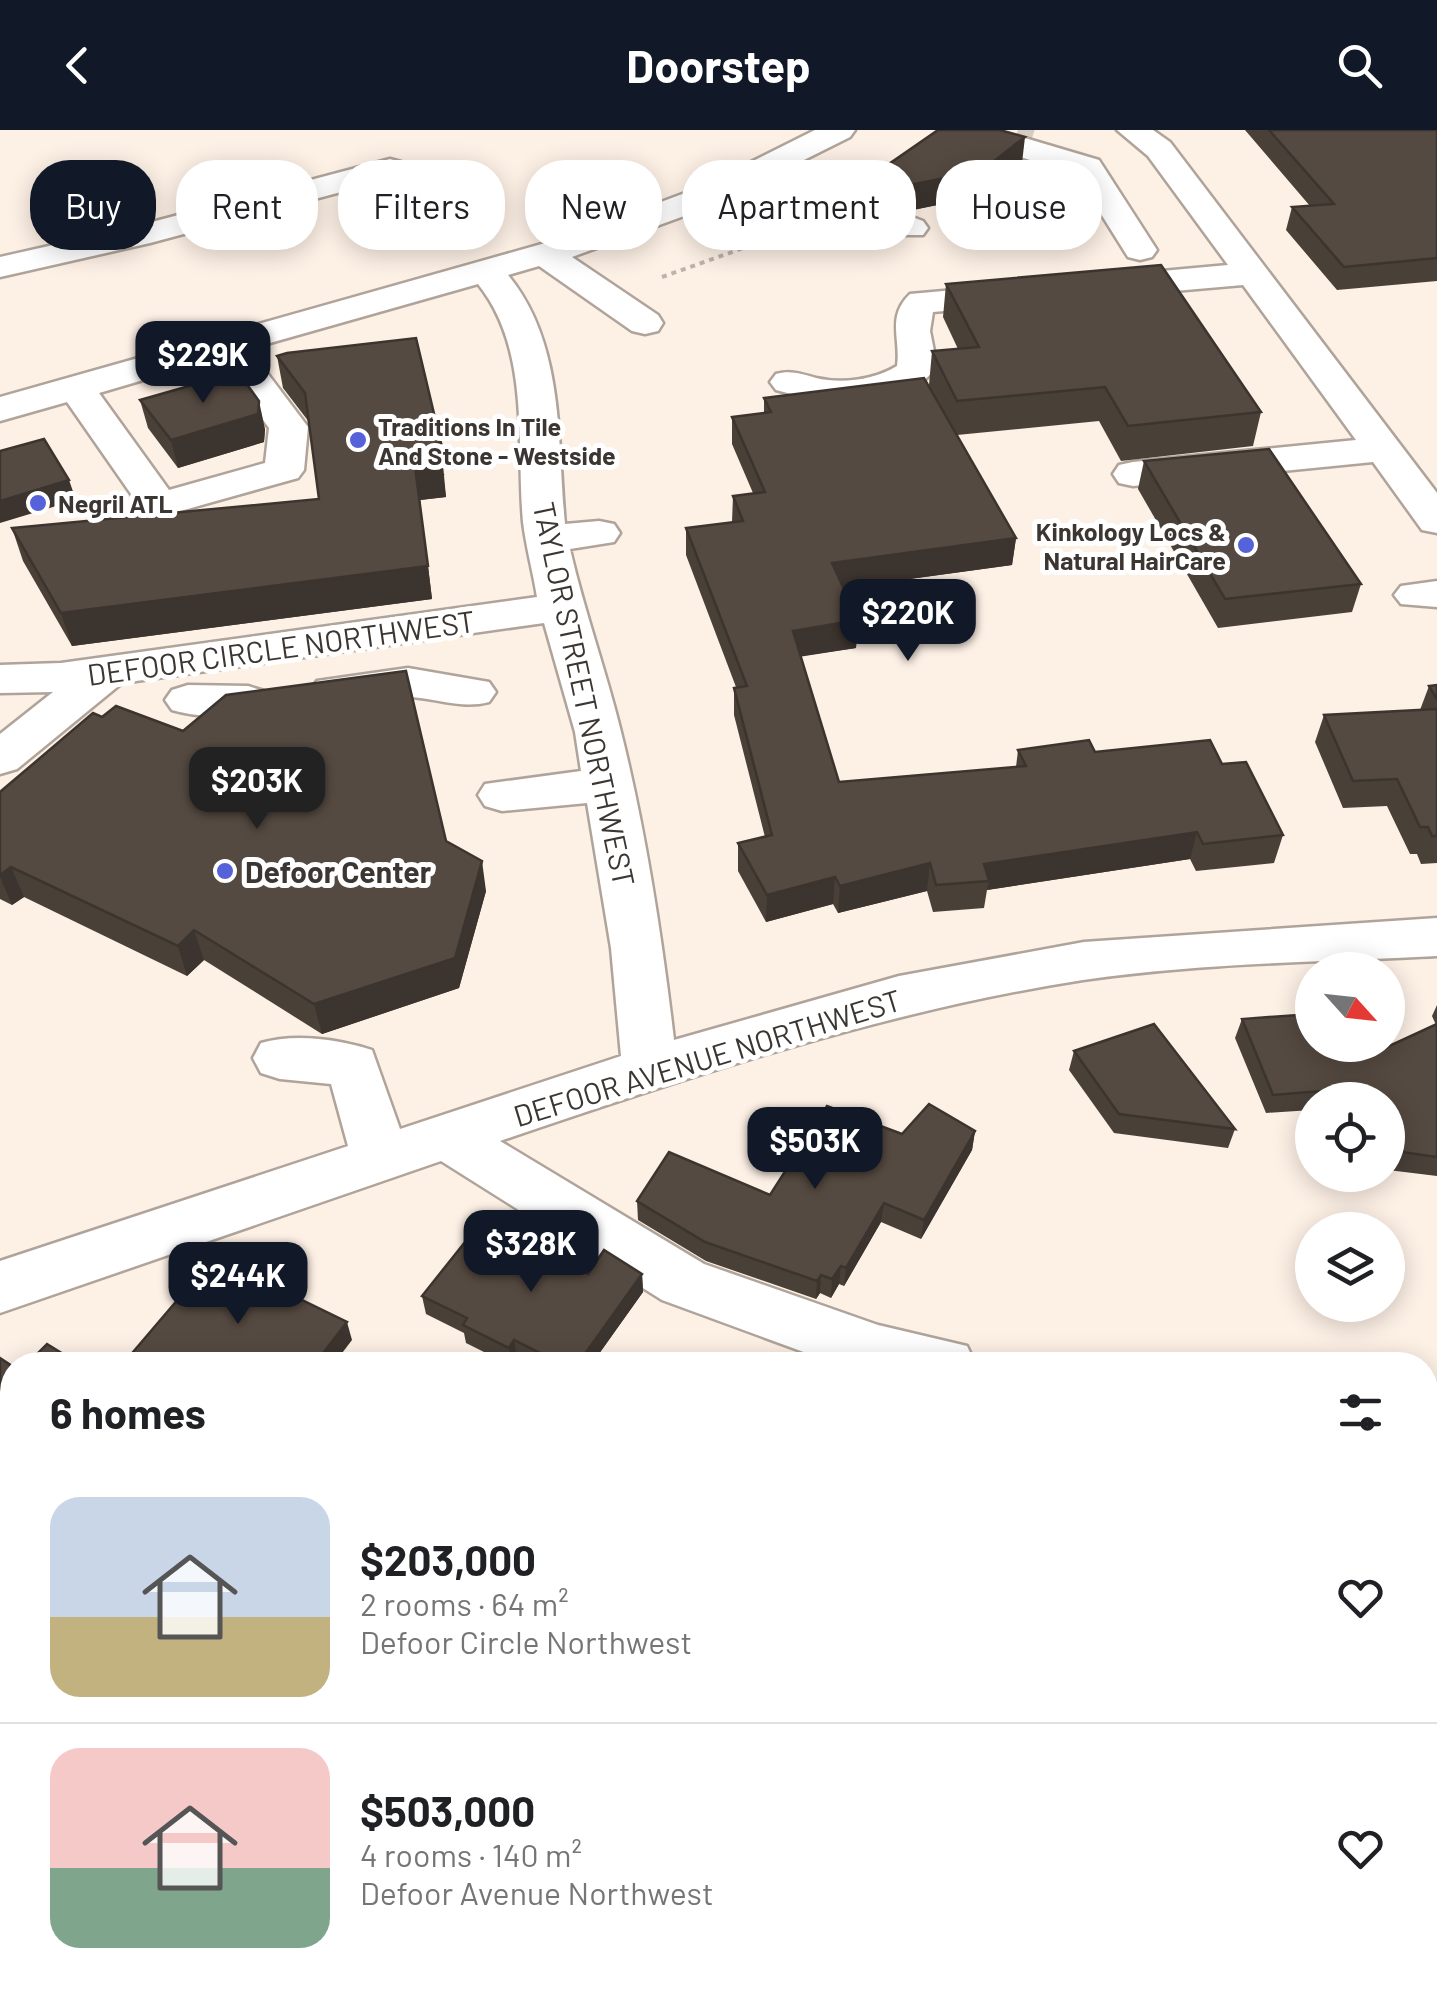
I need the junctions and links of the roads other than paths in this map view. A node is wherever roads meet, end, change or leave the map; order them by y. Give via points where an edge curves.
1 (839, 130) edge
2 (1133, 130) edge
3 (1021, 144) edge
4 (785, 160) edge
5 (338, 183) edge
6 (682, 206) edge
7 (1227, 240) junction
8 (1166, 247) junction
9 (545, 254) junction
10 (0, 267) edge
11 (1026, 271) dead end
12 (487, 272) junction
13 (1252, 274) junction
14 (646, 323) dead end
15 (227, 345) junction
16 (789, 382) dead end
17 (77, 388) junction
18 (0, 409) edge
19 (1382, 448) junction
20 (1133, 474) edge
21 (1437, 522) edge
22 (600, 534) dead end
23 (547, 540) junction
24 (561, 608) junction
25 (240, 652) junction
26 (108, 670) junction
27 (0, 679) edge
28 (473, 692) dead end
29 (188, 700) dead end
30 (248, 701) junction
31 (0, 758) edge
32 (608, 785) junction
33 (502, 795) dead end
34 (1437, 937) edge
35 (280, 1058) dead end
36 (650, 1068) junction
37 (448, 1138) junction
38 (380, 1160) junction
39 (0, 1286) edge
40 (878, 1352) edge

1 - 4 street
2 - 7 street via 1159,149
3 - 8 street via 1088,168
5 - 10 street
6 - 9 street
7 - 8 street
7 - 13 street
8 - 11 street
9 - 12 street
9 - 14 street
12 - 15 street
12 - 23 street, TAYLOR STREET NORTHWEST via 509,299 533,373 560,408 561,481
13 - 16 street via 923,302 912,316 918,366 911,375 830,392
13 - 19 street
15 - 17 street
15 - 17 street via 289,427 284,470 159,505
17 - 18 street
19 - 20 street
19 - 21 street
22 - 23 street
23 - 24 street, TAYLOR STREET NORTHWEST
24 - 25 street, DEFOOR CIRCLE NORTHWEST
24 - 32 street, TAYLOR STREET NORTHWEST
25 - 26 street, DEFOOR CIRCLE NORTHWEST
25 - 30 street
26 - 27 street, DEFOOR CIRCLE NORTHWEST
26 - 31 street
28 - 30 street via 408,682
29 - 30 street
32 - 33 street
32 - 36 street, TAYLOR STREET NORTHWEST via 643,986
34 - 36 street, DEFOOR AVENUE NORTHWEST via 1084,961 899,996
35 - 38 street via 353,1066
36 - 37 street, DEFOOR AVENUE NORTHWEST
37 - 38 street, DEFOOR AVENUE NORTHWEST
37 - 40 street via 683,1282
38 - 39 street, DEFOOR AVENUE NORTHWEST

